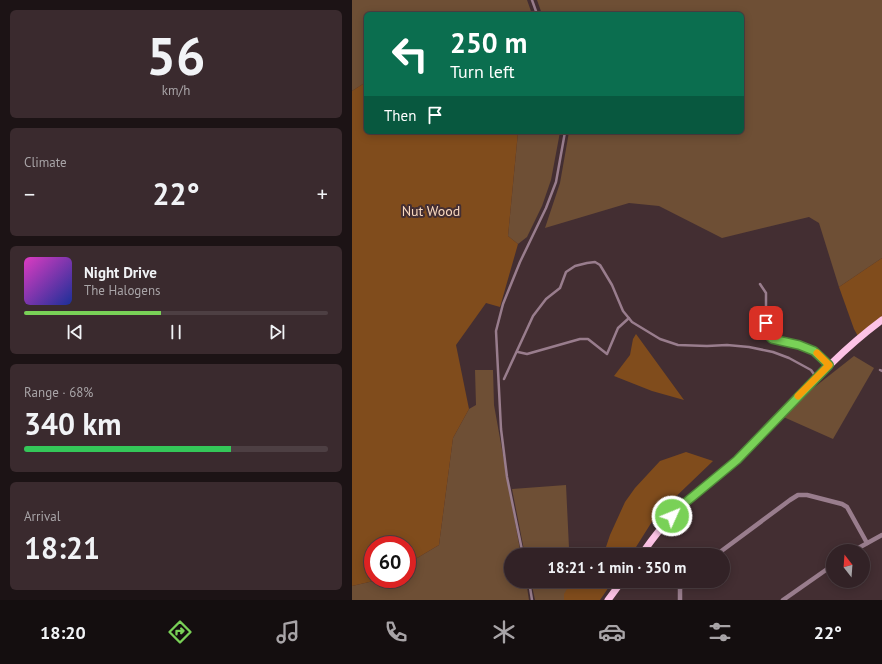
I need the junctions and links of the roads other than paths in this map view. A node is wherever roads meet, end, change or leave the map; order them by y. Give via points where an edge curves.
1 (532, 0) edge
2 (536, 12) edge
3 (565, 134) edge
4 (760, 284) dead end
5 (629, 318) junction
6 (882, 320) edge
7 (518, 352) junction
8 (829, 365) junction
9 (817, 377) junction
10 (504, 379) dead end
11 (882, 536) edge
12 (867, 543) joint
13 (522, 548) edge
14 (646, 548) edge
15 (725, 548) edge
16 (826, 569) edge
17 (530, 588) edge
18 (617, 588) edge
19 (680, 588) edge
20 (532, 600) edge
21 (608, 600) edge
22 (680, 600) edge
23 (783, 600) edge

1 - 2 lane
3 - 13 lane via 556,182 503,304 496,331 501,429 507,477
4 - 8 lane via 766,293 766,329 769,337 814,351
5 - 7 lane via 618,328 607,354 588,339 580,338 527,354
5 - 7 lane via 600,265 595,262 575,266 566,272 560,288 546,299 533,316
5 - 9 lane via 660,339 678,345 749,347 773,352 811,370
6 - 8 main road
7 - 10 lane
8 - 9 main road
9 - 14 main road via 737,460 680,507 659,529
11 - 12 street
12 - 15 street via 847,507 807,495 798,495
16 - 23 street
17 - 20 lane
18 - 21 main road
19 - 22 street

